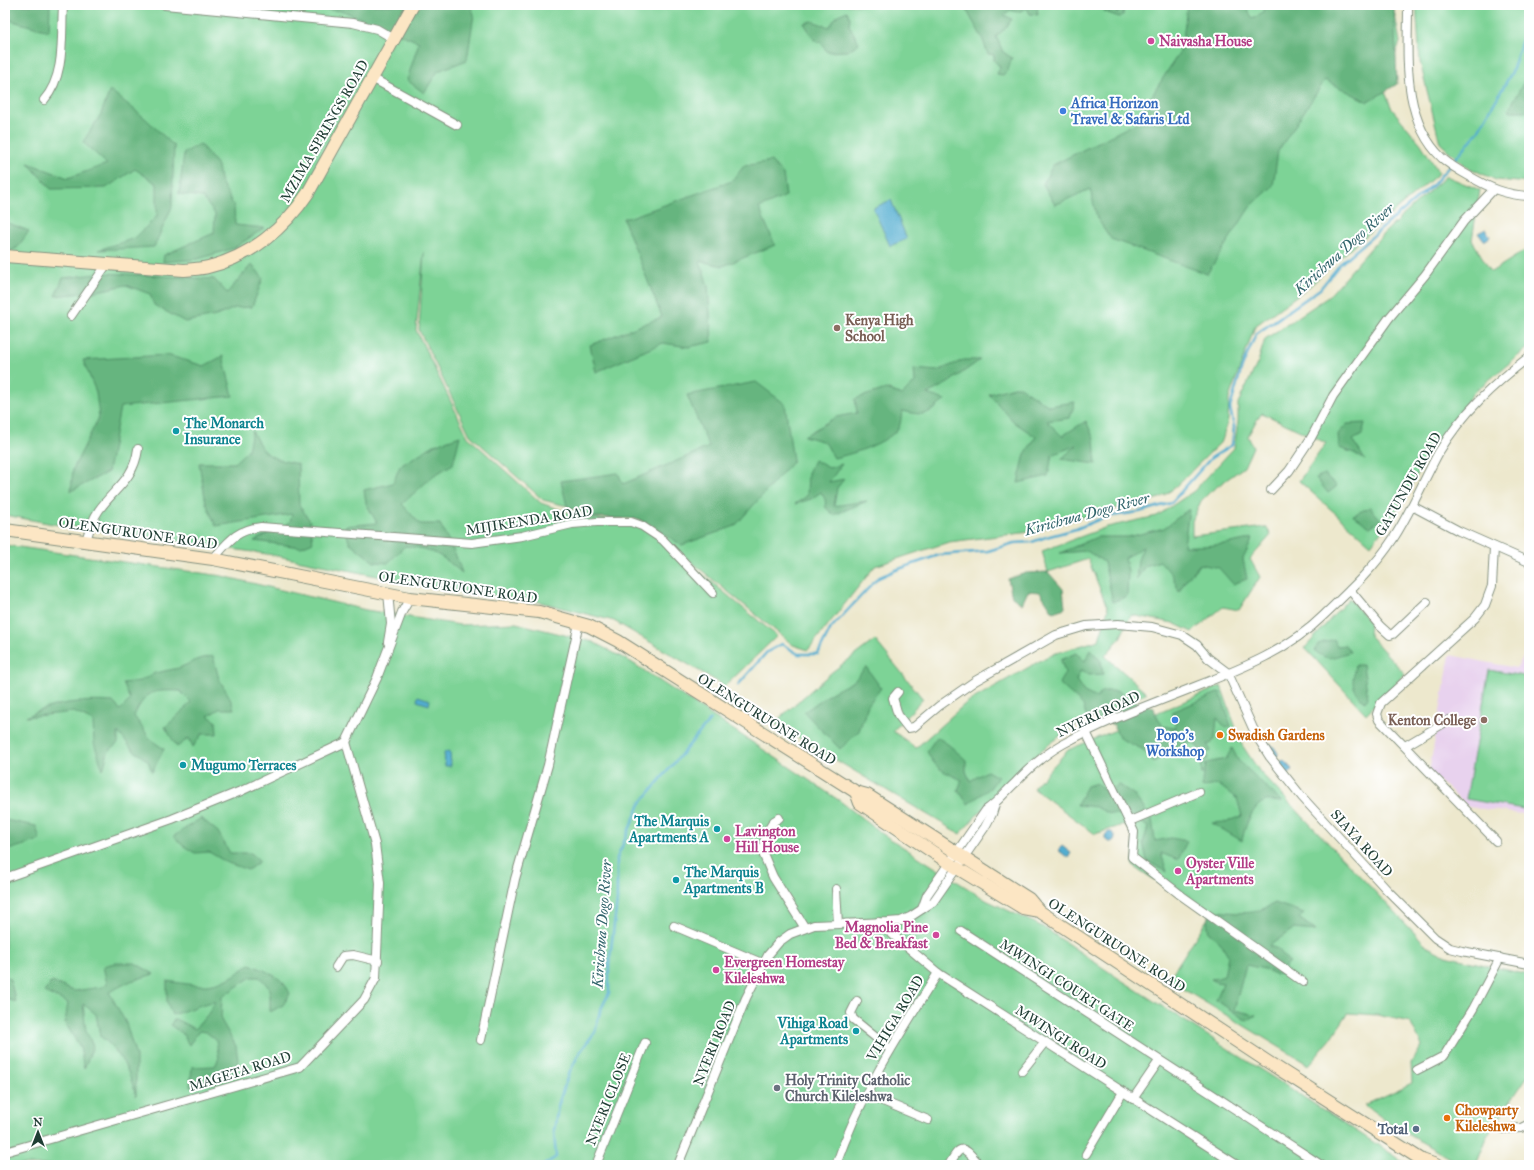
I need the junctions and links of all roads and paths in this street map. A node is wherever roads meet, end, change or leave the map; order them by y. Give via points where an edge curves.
1 (63, 5) edge
2 (165, 5) edge
3 (413, 5) edge
4 (1408, 5) edge
5 (394, 39) junction
6 (372, 78) junction
7 (44, 100) dead end
8 (457, 125) dead end
9 (1494, 190) junction
10 (1529, 196) edge
11 (5, 256) edge
12 (107, 264) junction
13 (71, 316) dead end
14 (1529, 357) edge
15 (138, 449) dead end
16 (1271, 490) dead end
17 (1412, 506) junction
18 (5, 530) edge
19 (86, 541) junction
20 (1494, 547) junction
21 (213, 559) junction
22 (1529, 562) edge
23 (1350, 590) junction
24 (388, 593) junction
25 (713, 593) dead end
26 (410, 598) junction
27 (1427, 602) dead end
28 (579, 623) junction
29 (386, 654) junction
30 (1228, 673) junction
31 (898, 692) dead end
32 (1450, 720) dead end
33 (1086, 732) junction
34 (346, 742) junction
35 (1405, 746) junction
36 (856, 792) junction
37 (1199, 792) dead end
38 (779, 818) dead end
39 (1130, 822) junction
40 (1496, 841) dead end
41 (960, 854) junction
42 (953, 865) junction
43 (5, 878) edge
44 (836, 889) dead end
45 (1038, 911) junction
46 (878, 922) junction
47 (838, 924) junction
48 (674, 926) dead end
49 (805, 928) junction
50 (961, 931) dead end
51 (1500, 958) junction
52 (378, 960) junction
53 (764, 964) junction
54 (1529, 964) edge
55 (336, 967) dead end
56 (938, 973) junction
57 (1303, 982) dead end
58 (856, 1001) dead end
59 (482, 1040) dead end
60 (1045, 1042) junction
61 (644, 1043) dead end
62 (890, 1049) junction
63 (1159, 1061) junction
64 (1417, 1070) dead end
65 (1022, 1071) dead end
66 (1123, 1092) junction
67 (866, 1094) junction
68 (1133, 1099) junction
69 (928, 1120) dead end
70 (1529, 1124) edge
71 (1502, 1129) dead end
72 (5, 1152) edge
73 (1086, 1154) dead end
74 (1423, 1162) edge
75 (596, 1165) edge
76 (678, 1165) edge
77 (836, 1165) edge
78 (949, 1165) edge
79 (980, 1165) edge
80 (1238, 1165) edge
81 (1321, 1165) edge
82 (1436, 1165) edge

1 - 7 street via 58,73 55,84
2 - 5 street via 353,23 377,29
3 - 5 street, MZIMA SPRINGS ROAD
4 - 9 street via 1408,67 1418,122 1435,150 1446,161
5 - 6 street, MZIMA SPRINGS ROAD
6 - 8 street
6 - 12 street, MZIMA SPRINGS ROAD via 298,209 264,242 208,267 184,270
9 - 10 street
9 - 16 street via 1464,222 1425,275 1384,324 1333,396 1312,438
11 - 12 street, MZIMA SPRINGS ROAD
12 - 13 street
14 - 17 street, GATUNDU ROAD via 1482,396 1456,428 1439,451
15 - 19 street via 136,465 92,520
17 - 20 street
17 - 23 street, GATUNDU ROAD via 1392,540
18 - 19 street, OLENGURUONE ROAD
19 - 21 street, OLENGURUONE ROAD
20 - 22 street
20 - 35 street via 1492,586 1476,618 1378,707 1379,720
21 - 24 street, OLENGURUONE ROAD
21 - 25 street, MIJIKENDA ROAD via 238,534 261,527 472,543 522,536 572,524 624,522 638,524 663,540
23 - 27 street via 1380,626 1390,634
23 - 30 street, GATUNDU ROAD via 1295,640
24 - 26 street, OLENGURUONE ROAD
24 - 29 street via 391,624
26 - 28 street, OLENGURUONE ROAD via 539,612
26 - 29 street
28 - 36 street, OLENGURUONE ROAD via 618,641
28 - 59 street via 548,765 515,879
29 - 34 street via 364,708
30 - 31 street via 1182,635 1152,627 1118,624 1086,626 1056,635 975,681 914,727 908,728 898,715 893,698
30 - 33 street, NYERI ROAD
30 - 51 street, SIAYA ROAD via 1256,735 1270,757 1302,797 1387,890 1435,938 1450,948
32 - 35 street
33 - 39 street
33 - 41 street, NYERI ROAD via 1040,759 986,810
34 - 43 street via 172,819
34 - 52 street, MAGETA ROAD via 379,864
35 - 40 street
36 - 41 street via 867,795
36 - 42 street, OLENGURUONE ROAD via 860,803
37 - 39 street
38 - 49 street via 767,832 762,851 773,877
39 - 57 street via 1134,832 1132,853 1135,860
41 - 42 street, NYERI ROAD
41 - 45 street via 1029,899
42 - 45 street, OLENGURUONE ROAD via 1023,908
42 - 46 street, NYERI ROAD via 933,902 901,921
44 - 47 street
45 - 74 street, OLENGURUONE ROAD
46 - 47 street, NYERI ROAD
46 - 56 street, MWINGI ROAD
47 - 49 street, NYERI ROAD
48 - 53 street
49 - 53 street, NYERI ROAD via 779,942
50 - 63 street, MWINGI COURT GATE
51 - 54 street, SIAYA ROAD
51 - 64 street via 1444,1056
52 - 55 street via 349,954 343,956
52 - 72 street, MAGETA ROAD via 376,978 364,1000 300,1067
53 - 76 street, NYERI ROAD via 737,1019
56 - 60 street, MWINGI ROAD
56 - 62 street, VIHIGA ROAD
58 - 62 street via 851,1013 853,1019
60 - 65 street
60 - 66 street, MWINGI ROAD
61 - 75 street, NYERI CLOSE
62 - 67 street, VIHIGA ROAD
63 - 68 street
63 - 81 street, MWINGI COURT GATE
66 - 68 street, MWINGI ROAD
66 - 73 street
67 - 69 street
67 - 77 street, VIHIGA ROAD
68 - 80 street, MWINGI ROAD
70 - 71 street via 1521,1128
74 - 82 street, OLENGURUONE ROAD
78 - 79 street via 956,1151 961,1149 966,1150

